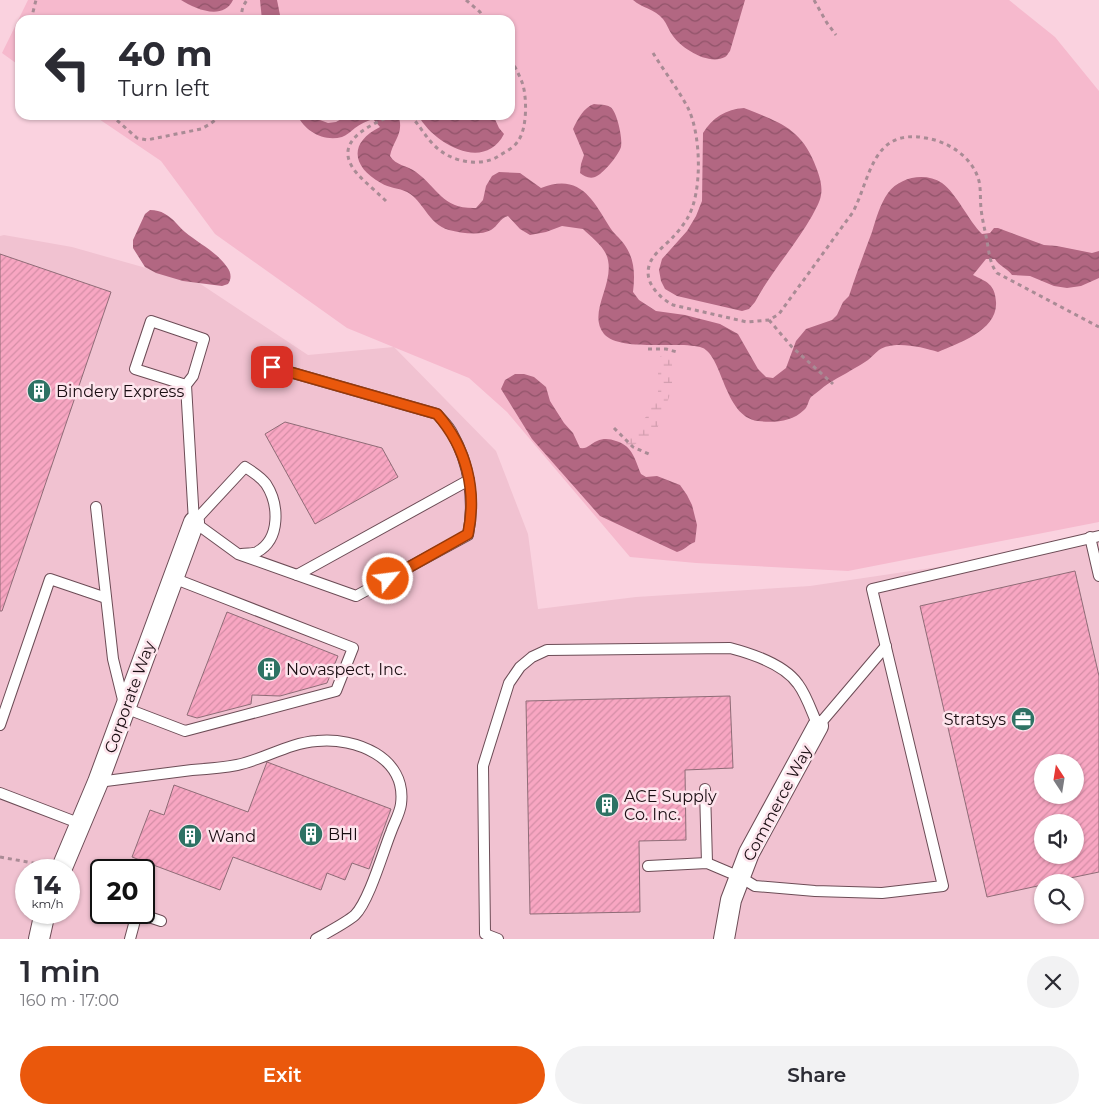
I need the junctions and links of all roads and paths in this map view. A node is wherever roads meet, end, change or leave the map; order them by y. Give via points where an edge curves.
1 (36, 0) edge
2 (247, 0) edge
3 (466, 0) edge
4 (814, 0) edge
5 (32, 15) edge
6 (241, 15) edge
7 (482, 15) edge
8 (836, 35) dead end
9 (653, 53) dead end
10 (515, 67) edge
11 (117, 120) edge
12 (215, 120) edge
13 (382, 120) edge
14 (413, 120) edge
15 (386, 201) dead end
16 (769, 320) junction
17 (1099, 327) edge
18 (648, 349) dead end
19 (677, 352) dead end
20 (272, 367) dead end
21 (833, 384) dead end
22 (186, 385) junction
23 (614, 428) dead end
24 (651, 455) dead end
25 (469, 480) junction
26 (96, 507) dead end
27 (194, 522) junction
28 (1094, 537) edge
29 (238, 554) junction
30 (297, 575) junction
31 (1099, 576) edge
32 (173, 578) junction
33 (106, 598) junction
34 (886, 646) junction
35 (125, 708) junction
36 (0, 725) edge
37 (818, 726) junction
38 (98, 782) junction
39 (705, 789) dead end
40 (0, 793) edge
41 (81, 824) junction
42 (0, 857) edge
43 (60, 859) edge
44 (15, 860) edge
45 (708, 863) junction
46 (648, 866) dead end
47 (740, 877) junction
48 (160, 921) dead end
49 (42, 924) edge
50 (39, 939) edge
51 (130, 939) edge
52 (316, 939) edge
53 (498, 939) edge
54 (724, 939) edge

1 - 5 path
2 - 6 path
3 - 7 path
4 - 8 path
9 - 16 path via 693,120 698,178 688,218 657,253 649,266 649,279 655,291 673,305 747,322
10 - 14 path via 524,88 524,128 518,142 493,159 472,162 448,156 435,147
11 - 12 path via 137,138 147,140 201,128
13 - 15 path via 357,135 350,143 348,154 356,172
16 - 17 path via 779,314 853,212 874,159 900,138 917,136 934,139 966,157 974,168 980,183 981,208 991,260 997,274
16 - 21 path via 792,347
18 - 19 path via 666,348
20 - 25 lane via 437,414 451,431
22 - 22 lane via 193,376 204,339 151,321 135,369
22 - 27 lane
23 - 24 path via 634,447
25 - 30 lane
25 - 30 lane via 472,517 468,534 365,592 356,596
26 - 33 lane
27 - 29 lane
27 - 29 lane via 245,467 255,473 271,493 276,520 266,546 256,553
27 - 32 street, Corporate Way
28 - 31 lane
28 - 34 lane via 872,589
29 - 30 lane
32 - 35 street, Corporate Way
32 - 35 lane via 353,648 336,691 185,730
33 - 35 lane via 113,659
33 - 36 lane via 50,579
34 - 37 lane
34 - 47 lane via 944,886 882,893 815,891 755,886
35 - 38 street, Corporate Way
37 - 47 street, Commerce Way via 748,853
37 - 53 lane via 798,684 784,671 747,652 730,648 547,650 532,657 509,683 483,766 486,934
38 - 41 street, Corporate Way
38 - 52 lane via 236,765 316,740 356,744 374,751 396,774 401,804 369,892 355,915
39 - 45 lane
40 - 41 lane
41 - 43 street, Corporate Way
42 - 44 path
45 - 46 lane
45 - 47 lane
47 - 54 street, Commerce Way via 731,900
48 - 51 lane via 137,913
49 - 50 street

